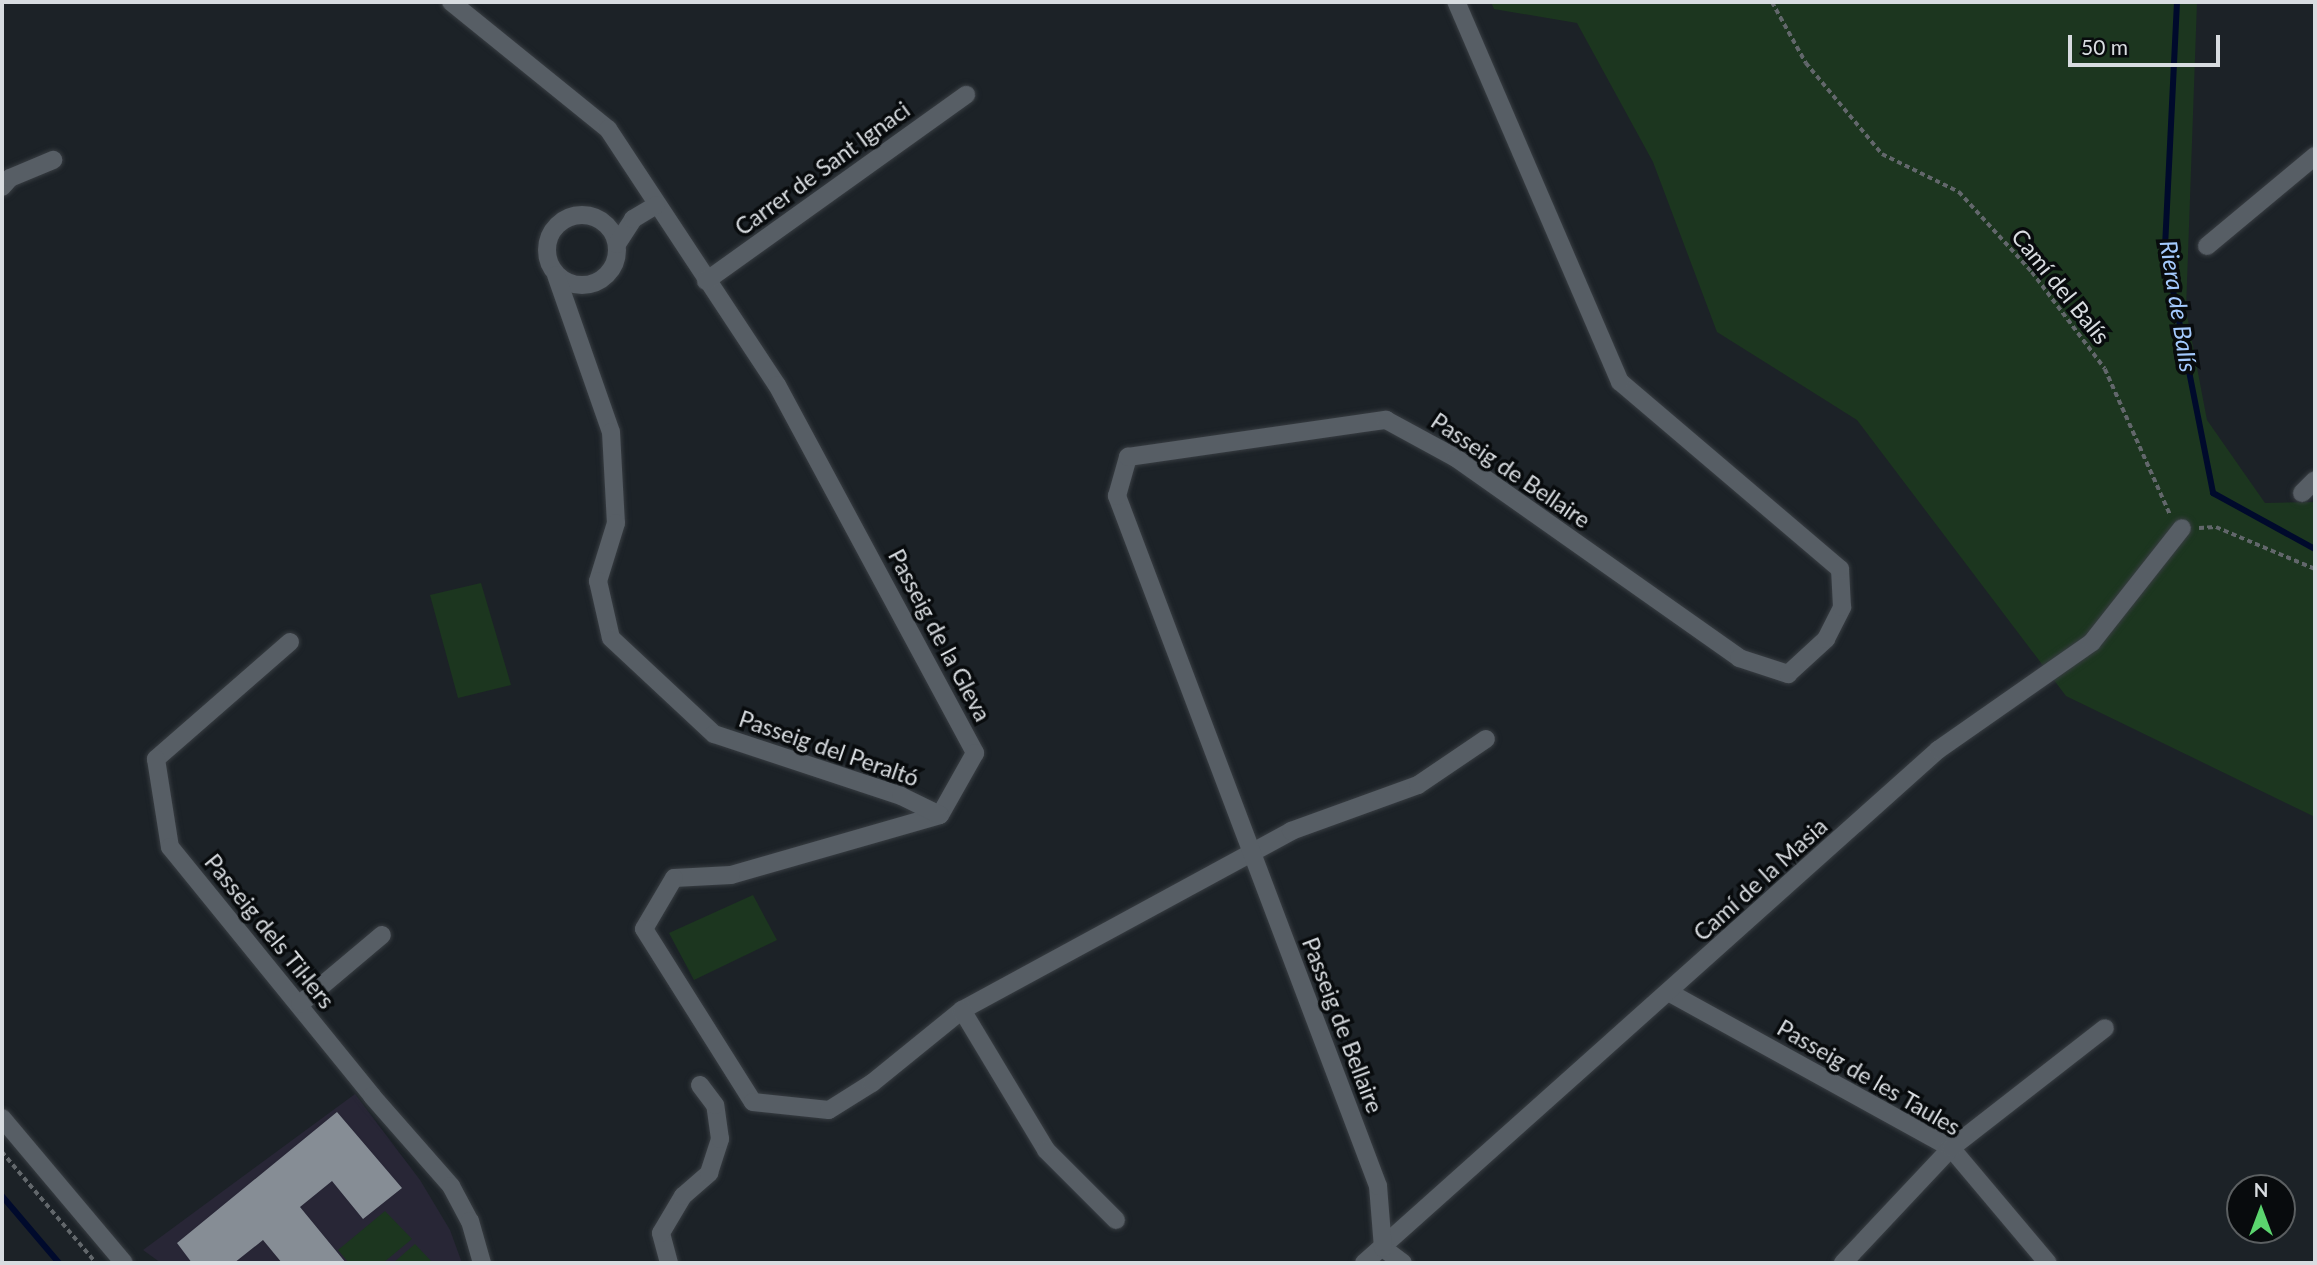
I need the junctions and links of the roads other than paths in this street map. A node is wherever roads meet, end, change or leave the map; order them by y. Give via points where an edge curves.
1 (451, 2) edge
2 (1456, 2) edge
3 (966, 95) dead end
4 (2315, 156) edge
5 (54, 160) dead end
6 (2, 187) edge
7 (656, 205) junction
8 (617, 244) junction
9 (2207, 246) dead end
10 (556, 275) junction
11 (706, 281) junction
12 (2315, 480) edge
13 (2302, 493) dead end
14 (2182, 528) road end
15 (290, 642) dead end
16 (1486, 739) dead end
17 (940, 815) junction
18 (1252, 853) junction
19 (382, 935) dead end
20 (1670, 993) junction
21 (300, 1004) junction
22 (962, 1010) junction
23 (2105, 1028) dead end
24 (700, 1085) dead end
25 (2, 1118) edge
26 (1951, 1148) junction
27 (1116, 1220) dead end
28 (1383, 1248) junction
29 (124, 1263) edge
30 (482, 1263) edge
31 (669, 1263) edge
32 (1364, 1263) edge
33 (1403, 1263) edge
34 (1843, 1263) edge
35 (2048, 1263) edge

1 - 7 street, Passeig de la Gleva via 608,130
2 - 18 street, Passeig de Bellaire via 1620,382 1840,569 1842,607 1826,639 1788,674 1739,658 1457,458 1386,420 1128,457 1117,496
3 - 11 street, Carrer de Sant Ignaci
4 - 9 street
5 - 6 street via 10,178
7 - 8 street via 633,219
7 - 11 street, Passeig de la Gleva
8 - 10 street via 614,263 603,279 578,285
8 - 10 street via 605,223 592,216 566,219 549,237 547,249
10 - 17 street, Passeig del Peraltó via 611,432 616,523 597,581 611,638 714,734 901,796
11 - 17 street, Passeig de la Gleva via 777,384 975,753
12 - 13 street
14 - 20 street, Camí de la Masia via 2092,642 1938,750
15 - 21 street, Passeig dels Til·lers via 156,759 170,848
16 - 18 street via 1419,785 1291,831
17 - 22 street via 730,875 674,877 644,929 752,1102 829,1110 872,1083
18 - 22 street
18 - 28 street, Passeig de Bellaire via 1378,1186
19 - 21 street
20 - 26 street, Passeig de les Taules
20 - 28 street, Camí de la Masia
21 - 30 street, Passeig dels Til·lers via 451,1186 470,1221
22 - 27 street via 1046,1150
23 - 26 street
24 - 31 street via 715,1105 720,1139 709,1173 683,1196 661,1233
25 - 29 street
26 - 34 street
26 - 35 street, Passeig de les Taules
28 - 32 street, Camí de la Masia
28 - 33 street

